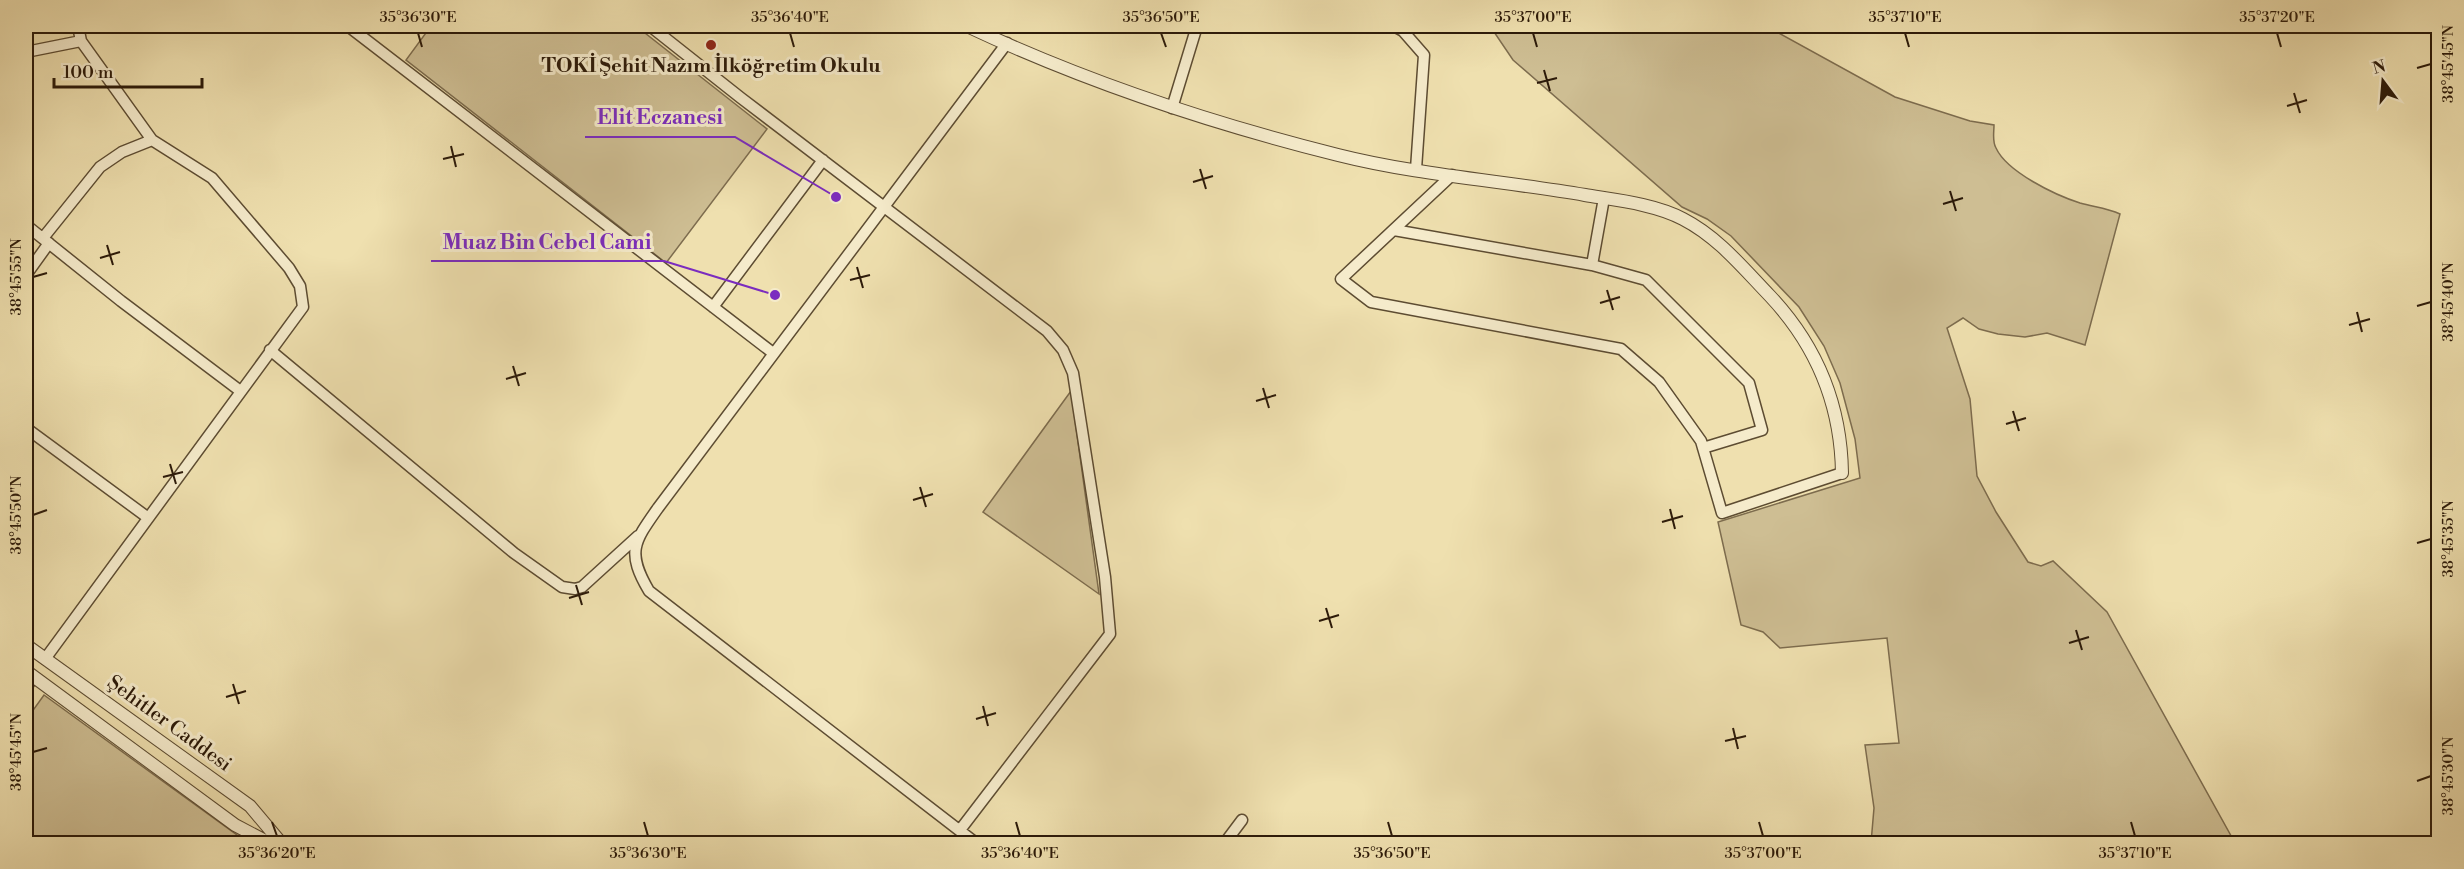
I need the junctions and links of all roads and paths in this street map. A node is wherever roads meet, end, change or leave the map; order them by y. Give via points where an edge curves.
1 (78, 26) edge
2 (348, 26) edge
3 (650, 26) edge
4 (967, 26) edge
5 (1197, 26) edge
6 (1394, 26) edge
7 (81, 41) junction
8 (1007, 43) junction
9 (26, 52) edge
10 (1172, 108) junction
11 (152, 140) junction
12 (823, 160) junction
13 (1416, 170) junction
14 (1452, 175) junction
15 (1604, 198) junction
16 (884, 206) junction
17 (26, 225) edge
18 (1394, 230) junction
19 (46, 240) junction
20 (1592, 265) junction
21 (26, 275) edge
22 (714, 307) junction
23 (270, 350) junction
24 (773, 353) junction
25 (239, 390) junction
26 (26, 429) edge
27 (1703, 448) junction
28 (1842, 473) joint
29 (147, 517) junction
30 (638, 536) junction
31 (26, 645) edge
32 (45, 659) junction
33 (29, 674) edge
34 (26, 688) edge
35 (1242, 820) dead end
36 (960, 830) junction
37 (271, 843) edge
38 (282, 843) edge
39 (978, 843) edge
40 (1224, 843) edge

1 - 7 street
2 - 22 street
3 - 12 street
4 - 8 street
5 - 10 street
6 - 13 street via 1424,55
7 - 9 street
7 - 11 street
8 - 10 street via 1081,76
8 - 16 street
10 - 13 street via 1341,156
11 - 19 street via 122,152 100,167
11 - 23 street via 212,178 300,286 303,307
12 - 16 street
12 - 22 street
13 - 14 street
14 - 15 street
14 - 18 street
15 - 20 street
15 - 28 street via 1682,218 1723,246 1782,309 1812,351 1831,399 1842,439
16 - 24 street
16 - 36 street via 1047,331 1063,350 1073,373 1105,577 1110,634
17 - 19 street
18 - 20 street
18 - 27 street via 1341,279 1371,302 1621,349 1659,382
19 - 21 street
19 - 25 street
20 - 27 street via 1646,280 1749,382 1762,430
22 - 24 street
23 - 25 street
23 - 30 street via 514,553 562,587 582,587
24 - 30 street
25 - 29 street
26 - 29 street
27 - 28 street via 1722,513
29 - 32 street
30 - 36 street via 635,556 649,591
31 - 32 street, Şehitler Caddesi
32 - 38 street, Şehitler Caddesi via 250,806
33 - 34 street
33 - 37 street via 235,825
35 - 40 street
36 - 39 street

